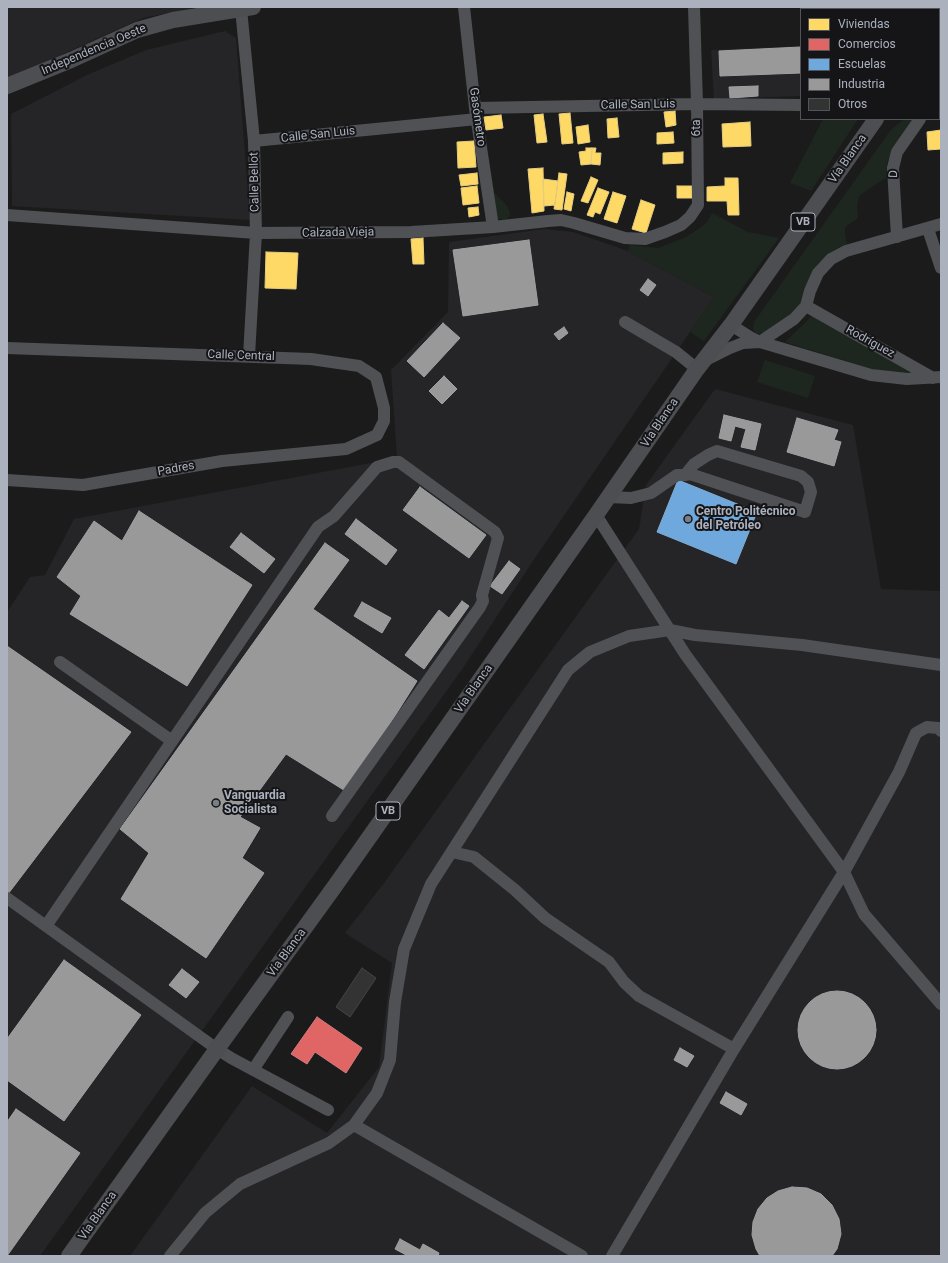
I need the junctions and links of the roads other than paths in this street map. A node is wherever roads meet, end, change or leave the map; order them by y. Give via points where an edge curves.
1 (464, 7) edge
2 (694, 7) edge
3 (247, 8) edge
4 (7, 86) edge
5 (697, 104) junction
6 (800, 105) edge
7 (476, 114) junction
8 (875, 120) edge
9 (919, 120) edge
10 (254, 141) junction
11 (7, 215) edge
12 (941, 224) edge
13 (493, 227) junction
14 (928, 229) junction
15 (666, 232) joint
16 (256, 234) junction
17 (897, 237) junction
18 (941, 268) edge
19 (806, 306) junction
20 (624, 322) dead end
21 (731, 325) junction
22 (760, 342) junction
23 (7, 348) edge
24 (249, 356) junction
25 (700, 365) junction
26 (937, 377) edge
27 (346, 449) joint
28 (685, 475) junction
29 (7, 480) edge
30 (609, 497) junction
31 (596, 515) junction
32 (670, 630) junction
33 (60, 662) dead end
34 (941, 665) edge
35 (941, 731) edge
36 (172, 741) junction
37 (332, 816) dead end
38 (452, 852) junction
39 (844, 872) junction
40 (7, 898) edge
41 (46, 926) junction
42 (941, 1004) edge
43 (288, 1017) dead end
44 (217, 1049) junction
45 (734, 1049) junction
46 (253, 1070) junction
47 (328, 1110) dead end
48 (354, 1125) junction
49 (69, 1256) edge
50 (170, 1256) edge
51 (582, 1256) edge
52 (612, 1256) edge

1 - 7 street, Gasómetro
2 - 5 street, 6ta
3 - 4 main road, Independencia Oeste via 173,20 136,30
3 - 10 street, Calle Bellot
5 - 6 street, Calle San Luis
5 - 7 street, Calle San Luis
5 - 15 street, 6ta via 698,205 681,225
7 - 10 street, Calle San Luis
7 - 13 street, Gasómetro
8 - 21 main road, Vía Blanca / VB
9 - 17 street, D via 897,152 893,168
10 - 16 street, Calle Bellot
11 - 16 street, Calzada Vieja
12 - 14 street
13 - 15 street, Calzada Vieja via 561,220 625,238 645,239
13 - 16 street, Calzada Vieja via 411,232
14 - 17 street
14 - 18 street
16 - 24 street, Calle Bellot
17 - 19 street via 846,251 831,259 818,273
19 - 22 street via 794,319
19 - 26 street, Rodríguez
20 - 25 street
21 - 22 street
21 - 25 main road, Vía Blanca / VB
22 - 25 street via 743,343
22 - 26 street via 871,375 907,379
23 - 24 street, Calle Central
24 - 27 street, Calle Central via 311,359 359,366 376,377 384,408 384,421 377,435
25 - 30 main road, Vía Blanca / VB
27 - 29 street, Padres via 222,461 83,485
28 - 28 street via 690,474 805,512 811,492 808,482 801,476 717,451 694,464
28 - 30 street via 677,475 650,493 631,498
30 - 31 main road, Vía Blanca / VB
31 - 32 street
31 - 44 main road, Vía Blanca / VB
32 - 34 street via 695,635 802,645
32 - 38 street via 629,636 590,652 568,670
32 - 39 street
33 - 36 street
35 - 39 street via 938,728 927,727 916,733 899,772
36 - 37 street via 318,527 334,516 377,467 399,462 495,532 498,538 480,607
36 - 41 street
38 - 45 street via 474,857 545,918 609,962 638,996
38 - 48 street via 431,884 404,949 395,1002 390,1060 377,1093
39 - 42 street via 864,914
39 - 45 street
40 - 41 street
41 - 44 street
43 - 46 street
44 - 46 street
44 - 49 main road, Vía Blanca / VB
45 - 52 street
46 - 47 street
48 - 50 street via 329,1143 240,1184 205,1213
48 - 51 street

